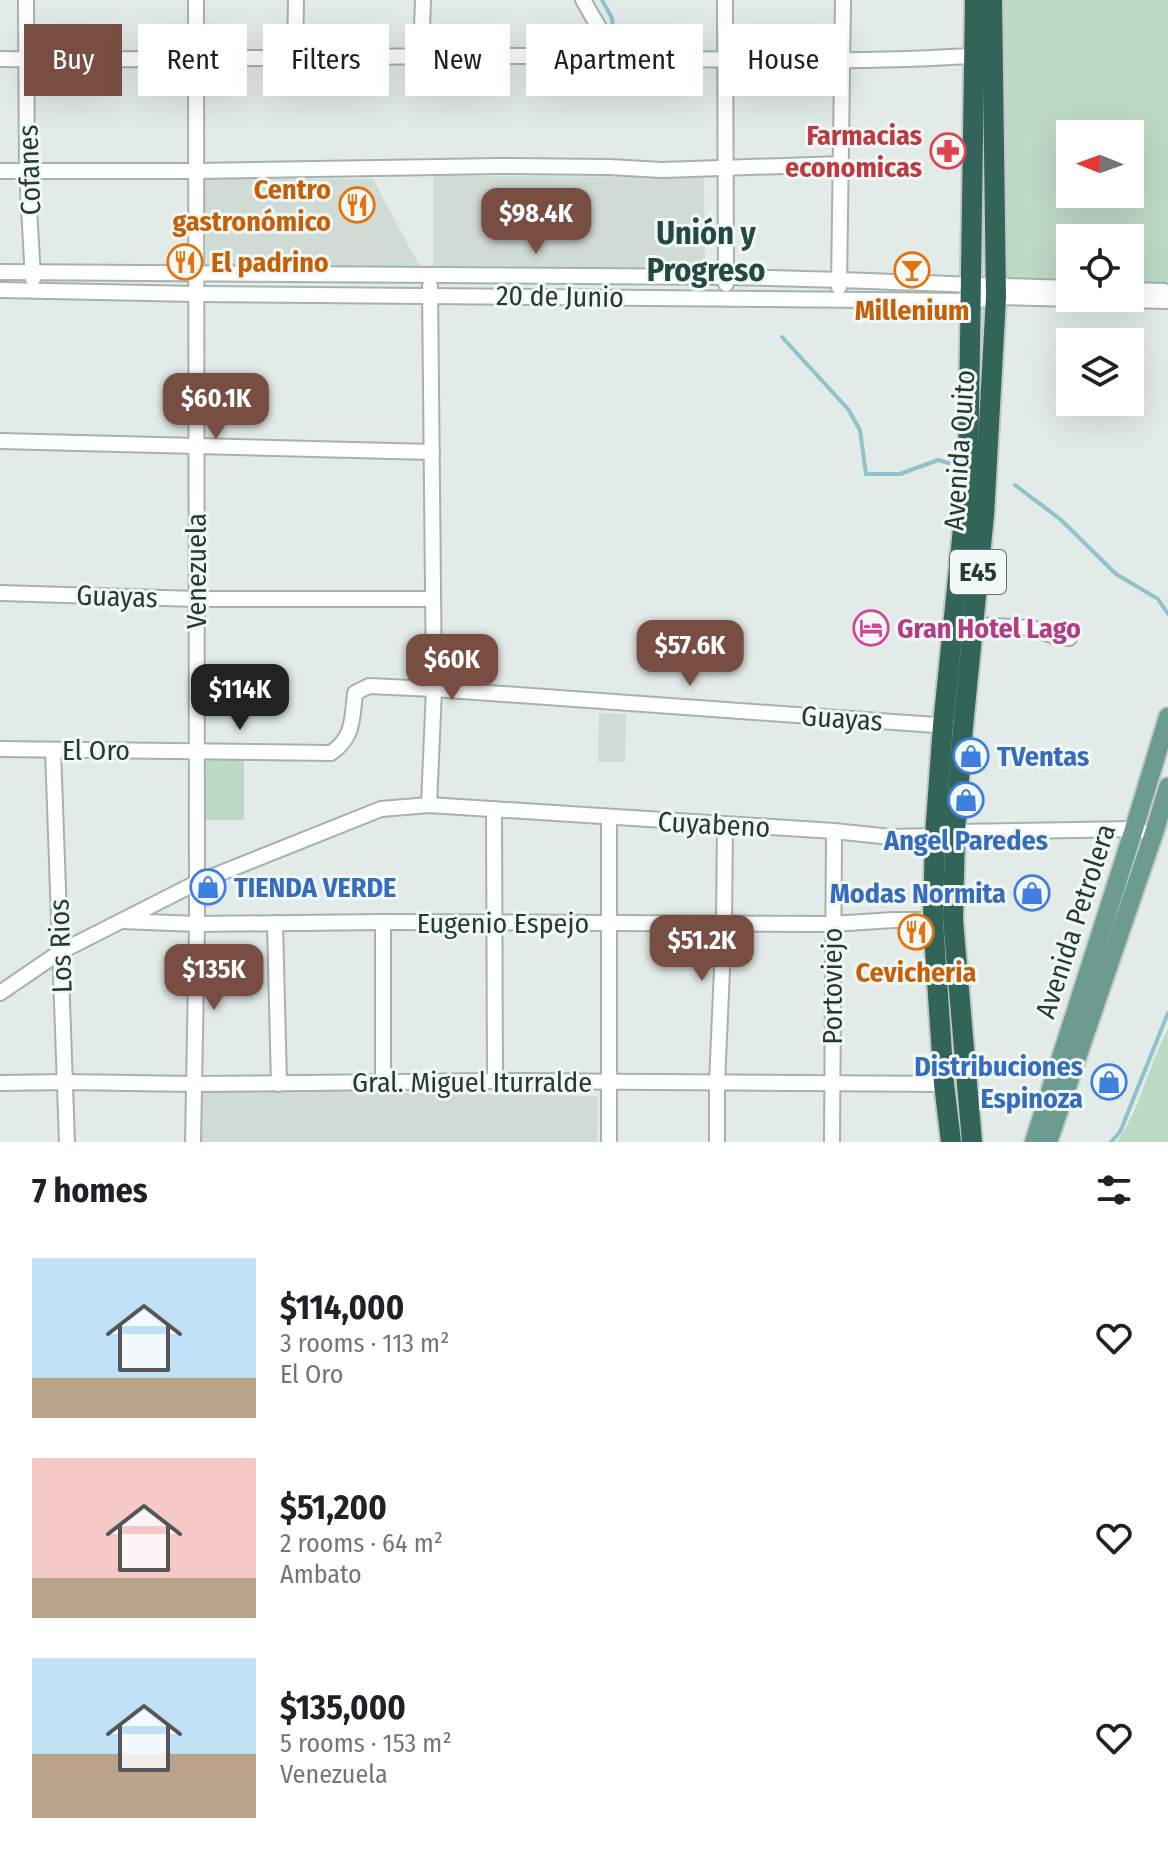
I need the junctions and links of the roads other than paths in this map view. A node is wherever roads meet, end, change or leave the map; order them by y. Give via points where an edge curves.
1 (26, 0) edge
2 (196, 0) edge
3 (296, 0) edge
4 (423, 0) edge
5 (583, 0) edge
6 (725, 0) edge
7 (843, 0) edge
8 (975, 0) edge
9 (992, 0) edge
10 (26, 24) edge
11 (196, 24) edge
12 (296, 24) edge
13 (422, 24) edge
14 (597, 24) edge
15 (725, 24) edge
16 (843, 24) edge
17 (983, 55) junction
18 (0, 59) edge
19 (24, 60) edge
20 (847, 61) edge
21 (27, 96) edge
22 (196, 96) edge
23 (725, 96) edge
24 (842, 96) edge
25 (841, 164) junction
26 (726, 167) junction
27 (0, 171) edge
28 (27, 171) junction
29 (197, 171) junction
30 (0, 272) edge
31 (34, 273) junction
32 (197, 274) junction
33 (431, 274) junction
34 (727, 277) junction
35 (839, 279) junction
36 (1056, 289) edge
37 (0, 290) edge
38 (1144, 290) edge
39 (33, 291) junction
40 (996, 291) junction
41 (1168, 291) edge
42 (972, 293) junction
43 (197, 294) junction
44 (430, 295) junction
45 (725, 298) junction
46 (838, 299) junction
47 (1168, 301) edge
48 (0, 441) edge
49 (197, 445) junction
50 (432, 452) junction
51 (0, 593) edge
52 (196, 599) junction
53 (433, 599) junction
54 (973, 625) junction
55 (1069, 638) dead end
56 (434, 689) junction
57 (1168, 717) edge
58 (953, 726) junction
59 (0, 749) edge
60 (53, 750) junction
61 (196, 750) junction
62 (1168, 787) edge
63 (429, 805) junction
64 (494, 809) junction
65 (609, 817) junction
66 (725, 825) junction
67 (1134, 829) junction
68 (834, 831) junction
69 (1154, 833) junction
70 (945, 834) junction
71 (196, 883) junction
72 (943, 920) junction
73 (121, 921) junction
74 (383, 922) junction
75 (275, 923) junction
76 (494, 923) junction
77 (197, 924) junction
78 (608, 924) junction
79 (724, 924) junction
80 (832, 924) junction
81 (60, 952) junction
82 (0, 993) edge
83 (495, 1081) junction
84 (609, 1081) junction
85 (66, 1082) junction
86 (383, 1082) junction
87 (0, 1083) edge
88 (717, 1083) junction
89 (194, 1084) junction
90 (279, 1084) junction
91 (831, 1084) junction
92 (944, 1084) junction
93 (67, 1142) edge
94 (193, 1142) edge
95 (609, 1142) edge
96 (717, 1142) edge
97 (832, 1142) edge
98 (951, 1142) edge
99 (972, 1142) edge
100 (1034, 1142) edge
101 (1048, 1142) edge

1 - 10 street, Cofanes
2 - 11 street, Venezuela
3 - 12 street
4 - 13 street
5 - 14 street
6 - 15 street
7 - 16 street
8 - 17 highway, Avenida Quito / E45
9 - 17 highway, Avenida Quito / E45
17 - 20 street
17 - 40 highway, Avenida Quito / E45
17 - 42 highway, Avenida Quito / E45
18 - 19 street
21 - 28 street, Cofanes
22 - 29 street, Venezuela
23 - 26 street
24 - 25 street
25 - 26 street
25 - 35 street
26 - 29 street
26 - 34 street
27 - 28 street
28 - 29 street
28 - 31 street, Cofanes
29 - 32 street, Venezuela
30 - 31 street, 20 de Junio
31 - 32 street, 20 de Junio
31 - 39 street, Cofanes
32 - 33 street, 20 de Junio
32 - 43 street, Venezuela
33 - 34 street, 20 de Junio
33 - 44 street
34 - 35 street, 20 de Junio
34 - 45 street
35 - 42 street, 20 de Junio
35 - 46 street
36 - 40 street, 20 de Junio
37 - 39 street, 20 de Junio
38 - 41 street
39 - 43 street, 20 de Junio
40 - 42 street, 20 de Junio
40 - 47 street, 20 de Junio
40 - 54 highway, Avenida Quito / E45
42 - 46 street, 20 de Junio
42 - 58 highway, Avenida Quito / E45 via 968,480
43 - 44 street, 20 de Junio
43 - 49 street, Venezuela
44 - 45 street, 20 de Junio
44 - 50 street
45 - 46 street, 20 de Junio
48 - 49 street
49 - 50 street
49 - 52 street, Venezuela
50 - 53 street
51 - 52 street, Guayas
52 - 53 street, Guayas
52 - 61 street, Venezuela
53 - 56 street
54 - 55 street via 1032,628
54 - 58 highway, Avenida Quito / E45
56 - 58 street, Guayas
56 - 61 street, El Oro via 369,686 355,693 351,729 331,753
56 - 63 street
57 - 67 main road, Avenida Petrolera
58 - 70 highway, Avenida Quito / E45
59 - 60 street, El Oro
60 - 61 street, El Oro
60 - 81 street, Los Rios
61 - 71 street, Venezuela
62 - 69 main road, Avenida Petrolera
63 - 64 street, Cuyabeno
63 - 71 street, Cuyabeno via 381,809
64 - 65 street, Cuyabeno
64 - 76 street
65 - 66 street, Cuyabeno
65 - 78 street
66 - 68 street, Cuyabeno
66 - 79 street
67 - 69 street, Cuyabeno
67 - 70 street, Cuyabeno
67 - 100 main road, Avenida Petrolera
68 - 70 street, Cuyabeno via 891,837
68 - 80 street, Portoviejo
69 - 101 main road, Avenida Petrolera
70 - 72 highway, Avenida Quito / E45
71 - 73 street, Cuyabeno
71 - 77 street, Venezuela
72 - 80 street, Eugenio Espejo
72 - 92 highway, Avenida Quito / E45
72 - 99 highway, Avenida Quito / E45
73 - 77 street, Eugenio Espejo
73 - 81 street, Cuyabeno
74 - 75 street, Eugenio Espejo
74 - 76 street, Eugenio Espejo
74 - 86 street
75 - 77 street, Eugenio Espejo
75 - 90 street
76 - 78 street, Eugenio Espejo
76 - 83 street
77 - 89 street, Venezuela
78 - 79 street, Eugenio Espejo
78 - 84 street
79 - 80 street, Eugenio Espejo
79 - 88 street
80 - 91 street, Portoviejo
81 - 82 street, Cuyabeno
81 - 85 street, Los Rios
83 - 84 street, Gral. Miguel Iturralde
83 - 86 street, Gral. Miguel Iturralde
84 - 88 street, Gral. Miguel Iturralde
84 - 95 street
85 - 87 street, Gral. Miguel Iturralde
85 - 89 street, Gral. Miguel Iturralde
85 - 93 street, Los Rios
86 - 90 street, Gral. Miguel Iturralde
88 - 91 street, Gral. Miguel Iturralde
88 - 96 street
89 - 90 street, Gral. Miguel Iturralde
89 - 94 street, Venezuela
91 - 92 street, Gral. Miguel Iturralde
91 - 97 street, Portoviejo
92 - 98 highway, Avenida Quito / E45

